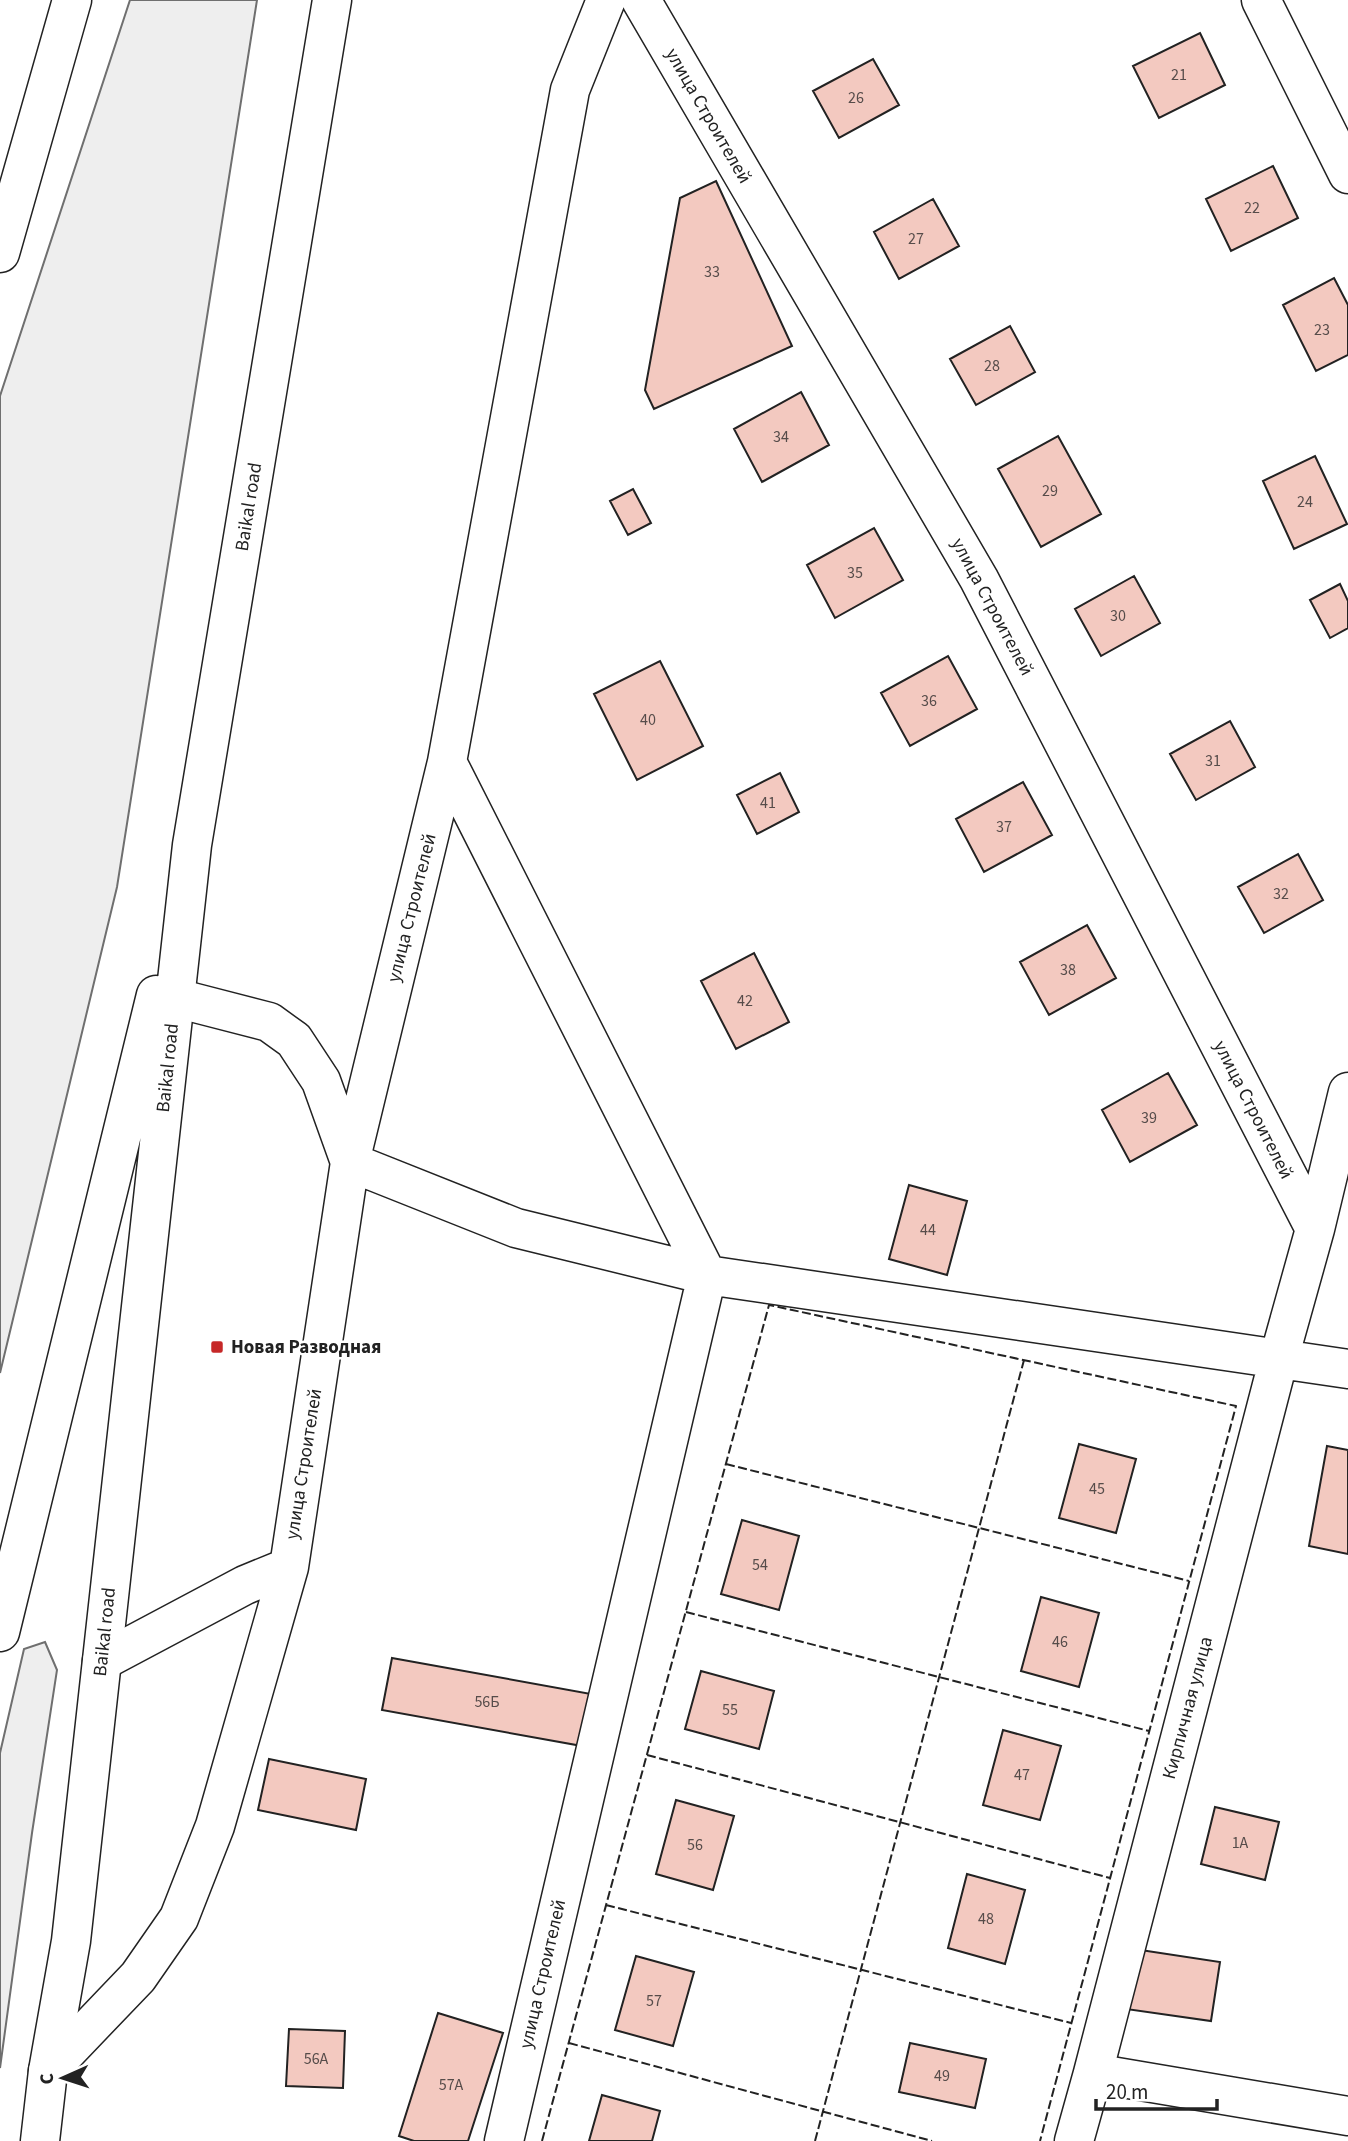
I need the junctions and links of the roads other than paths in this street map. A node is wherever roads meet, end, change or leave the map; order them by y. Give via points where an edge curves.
1 (72, 0) edge
2 (606, 0) edge
3 (640, 0) edge
4 (1261, 0) edge
5 (326, 9) edge
6 (1348, 174) edge
7 (0, 253) edge
8 (447, 762) junction
9 (192, 845) junction
10 (176, 998) junction
11 (1348, 1092) edge
12 (350, 1162) junction
13 (1315, 1229) junction
14 (707, 1275) junction
15 (1279, 1358) junction
16 (1348, 1369) edge
17 (289, 1567) junction
18 (0, 1632) edge
19 (102, 1661) junction
20 (48, 2071) junction
21 (1093, 2073) junction
22 (1348, 2116) edge
23 (40, 2141) edge
24 (504, 2141) edge
25 (1074, 2141) edge

1 - 7 street
2 - 8 street, улица Строителей via 570,90
3 - 13 street, улица Строителей via 979,579
4 - 6 street
5 - 9 street, Baikal road
8 - 12 street, улица Строителей
8 - 14 street
9 - 10 street, Baikal road
9 - 18 street
10 - 12 street via 269,1022 294,1040 321,1081
10 - 19 street, Baikal road
11 - 13 street, Кирпичная улица
12 - 14 street via 516,1228
12 - 17 street, улица Строителей
13 - 15 street, Кирпичная улица
14 - 15 street
14 - 24 street, улица Строителей
15 - 16 street
15 - 21 street, Кирпичная улица
17 - 19 street via 245,1585
17 - 20 street, улица Строителей via 215,1826 179,1918 138,1977
19 - 20 street, Baikal road via 71,1941
20 - 23 street, Baikal road
21 - 22 street
21 - 25 street, Кирпичная улица

